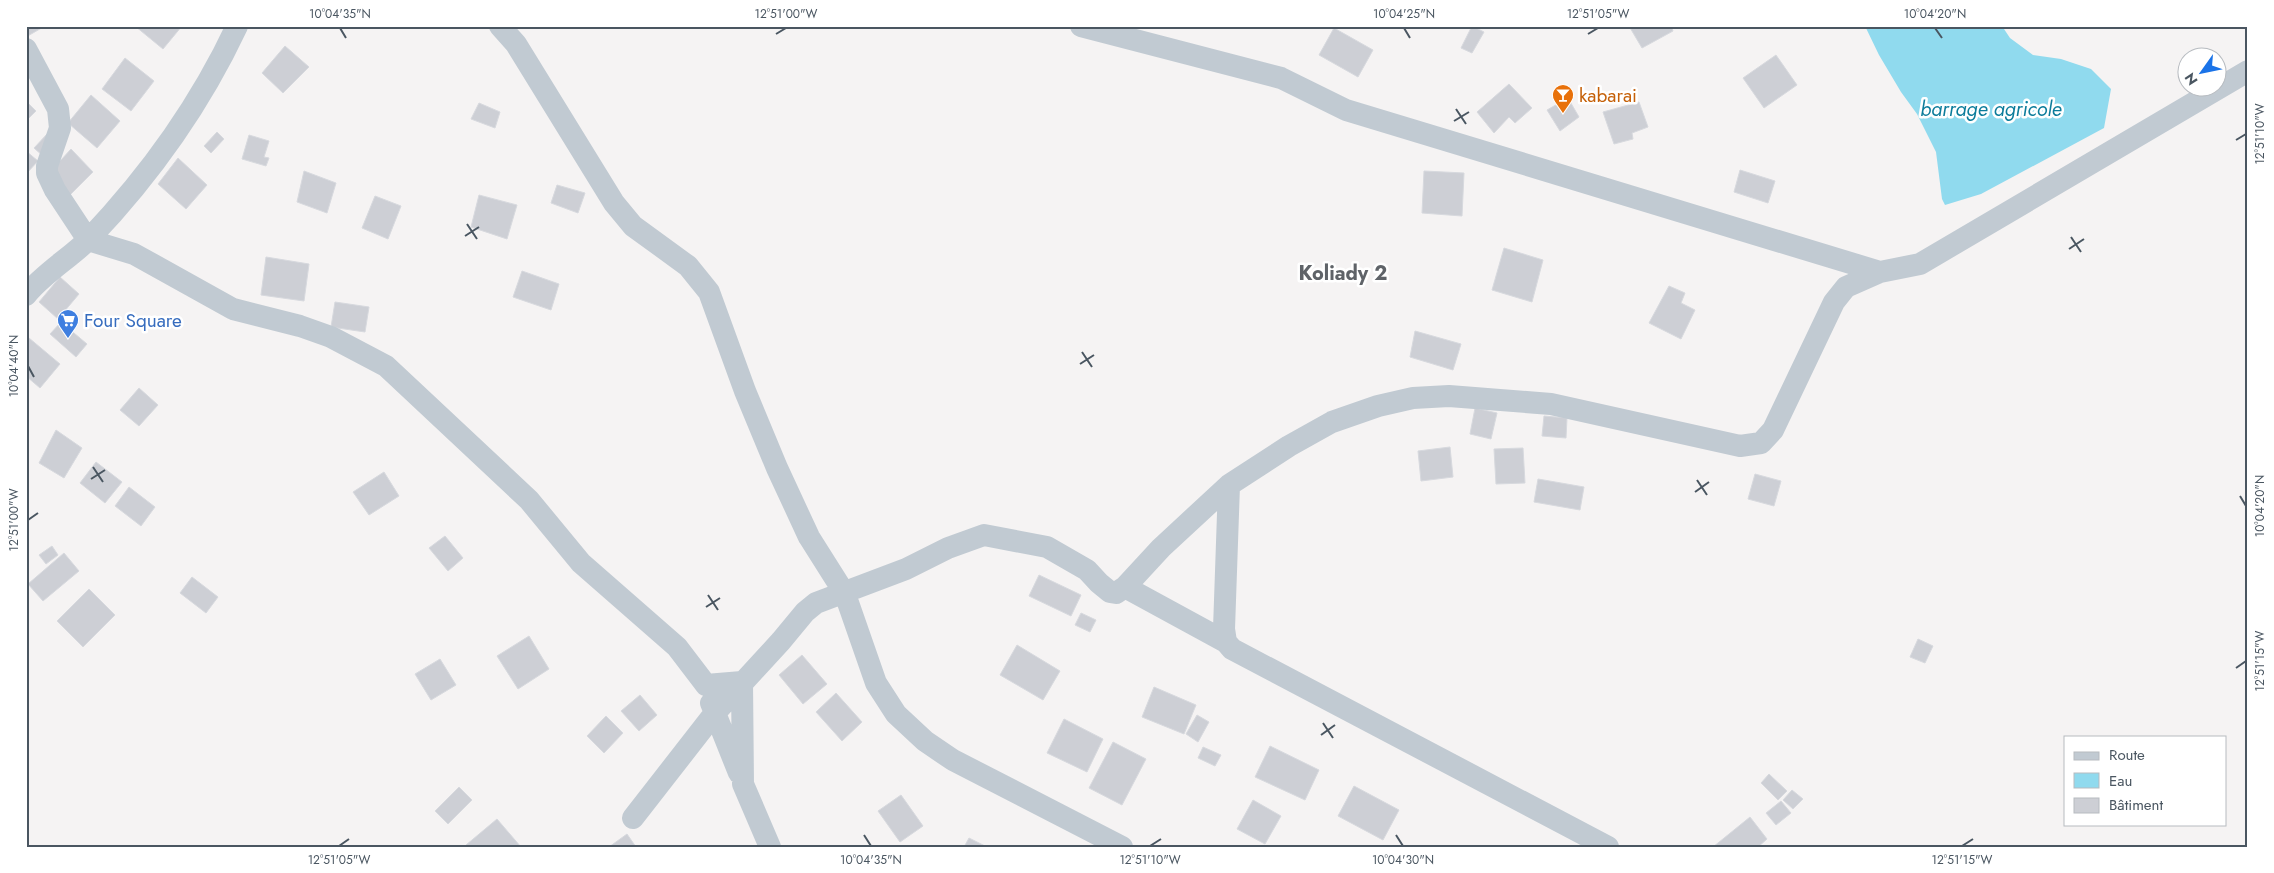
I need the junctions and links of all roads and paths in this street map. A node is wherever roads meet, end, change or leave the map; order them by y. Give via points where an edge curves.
1 (237, 26) edge
2 (500, 26) edge
3 (1081, 26) edge
4 (26, 49) edge
5 (2248, 71) edge
6 (88, 240) junction
7 (1880, 272) junction
8 (26, 295) edge
9 (1229, 485) junction
10 (1125, 587) junction
11 (844, 594) junction
12 (1226, 642) junction
13 (742, 682) junction
14 (706, 685) junction
15 (714, 714) junction
16 (743, 784) junction
17 (633, 818) dead end
18 (1569, 838) edge
19 (770, 847) edge
20 (1122, 847) edge
21 (1608, 847) edge

1 - 6 street via 173,137 136,186
2 - 11 street via 516,44 614,203 633,226 688,266 709,292 777,468 809,537
3 - 7 street via 1281,78 1346,110
4 - 6 street via 58,110 60,120 47,173
5 - 7 street via 1920,264
6 - 8 street
6 - 14 street via 134,254 233,309 331,337 386,366 529,500 581,564 677,647
7 - 9 street via 1846,287 1834,302 1774,430 1761,443 1740,446 1550,404 1449,396 1413,398 1332,422
9 - 10 street via 1161,548
9 - 12 street
10 - 11 street via 1116,593 1110,592 1087,570 1046,547 984,535
10 - 12 street
11 - 13 street via 816,603 805,612
11 - 20 street via 880,689 896,714 925,741 953,760
12 - 18 street via 1238,654
13 - 14 street
13 - 15 street
13 - 16 street
14 - 15 street
15 - 16 street
15 - 17 street
16 - 19 street
18 - 21 street

